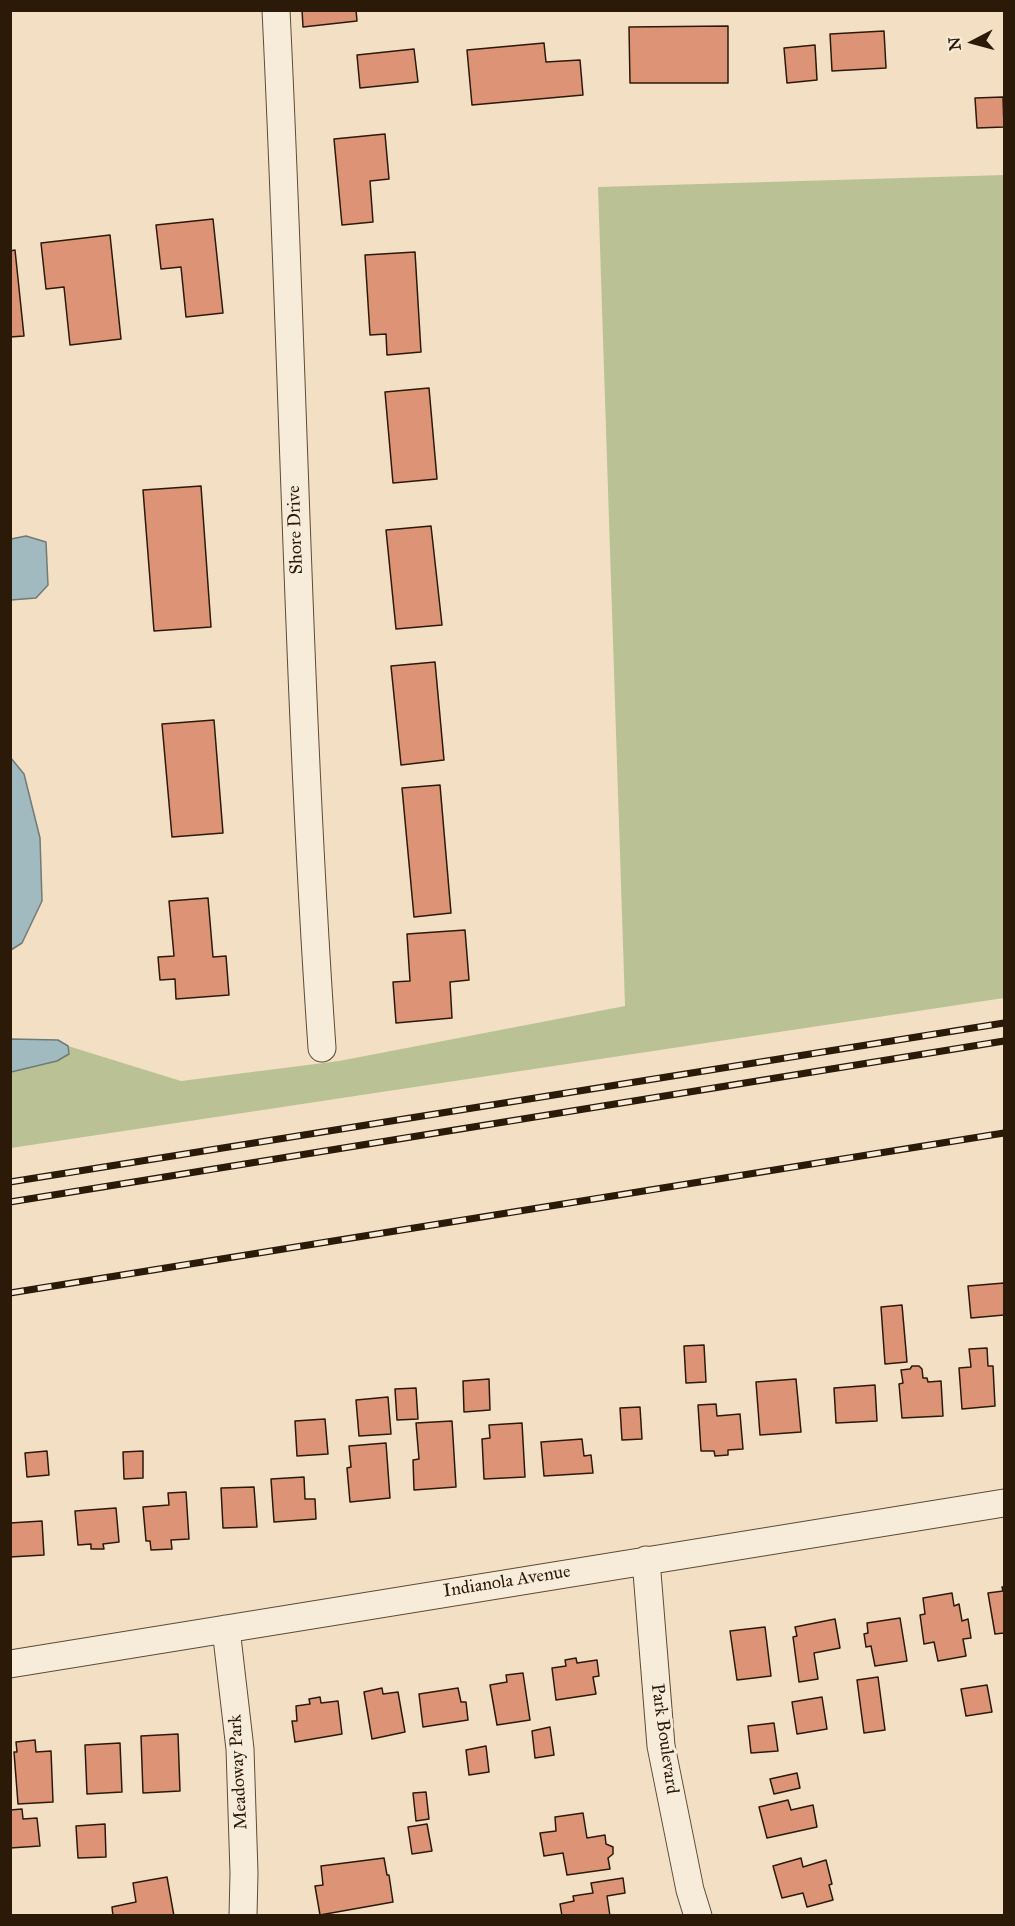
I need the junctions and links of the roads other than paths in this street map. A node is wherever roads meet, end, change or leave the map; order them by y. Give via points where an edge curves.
1 (276, 10) edge
2 (322, 1048) dead end
3 (1005, 1503) edge
4 (646, 1560) junction
5 (226, 1629) junction
6 (10, 1664) edge
7 (243, 1916) edge
8 (698, 1916) edge

1 - 2 street, Shore Drive via 298,601
3 - 4 street, Indianola Avenue
4 - 5 street, Indianola Avenue
4 - 8 street, Park Boulevard via 661,1746
5 - 6 street, Indianola Avenue
5 - 7 street, Meadoway Park via 240,1749

